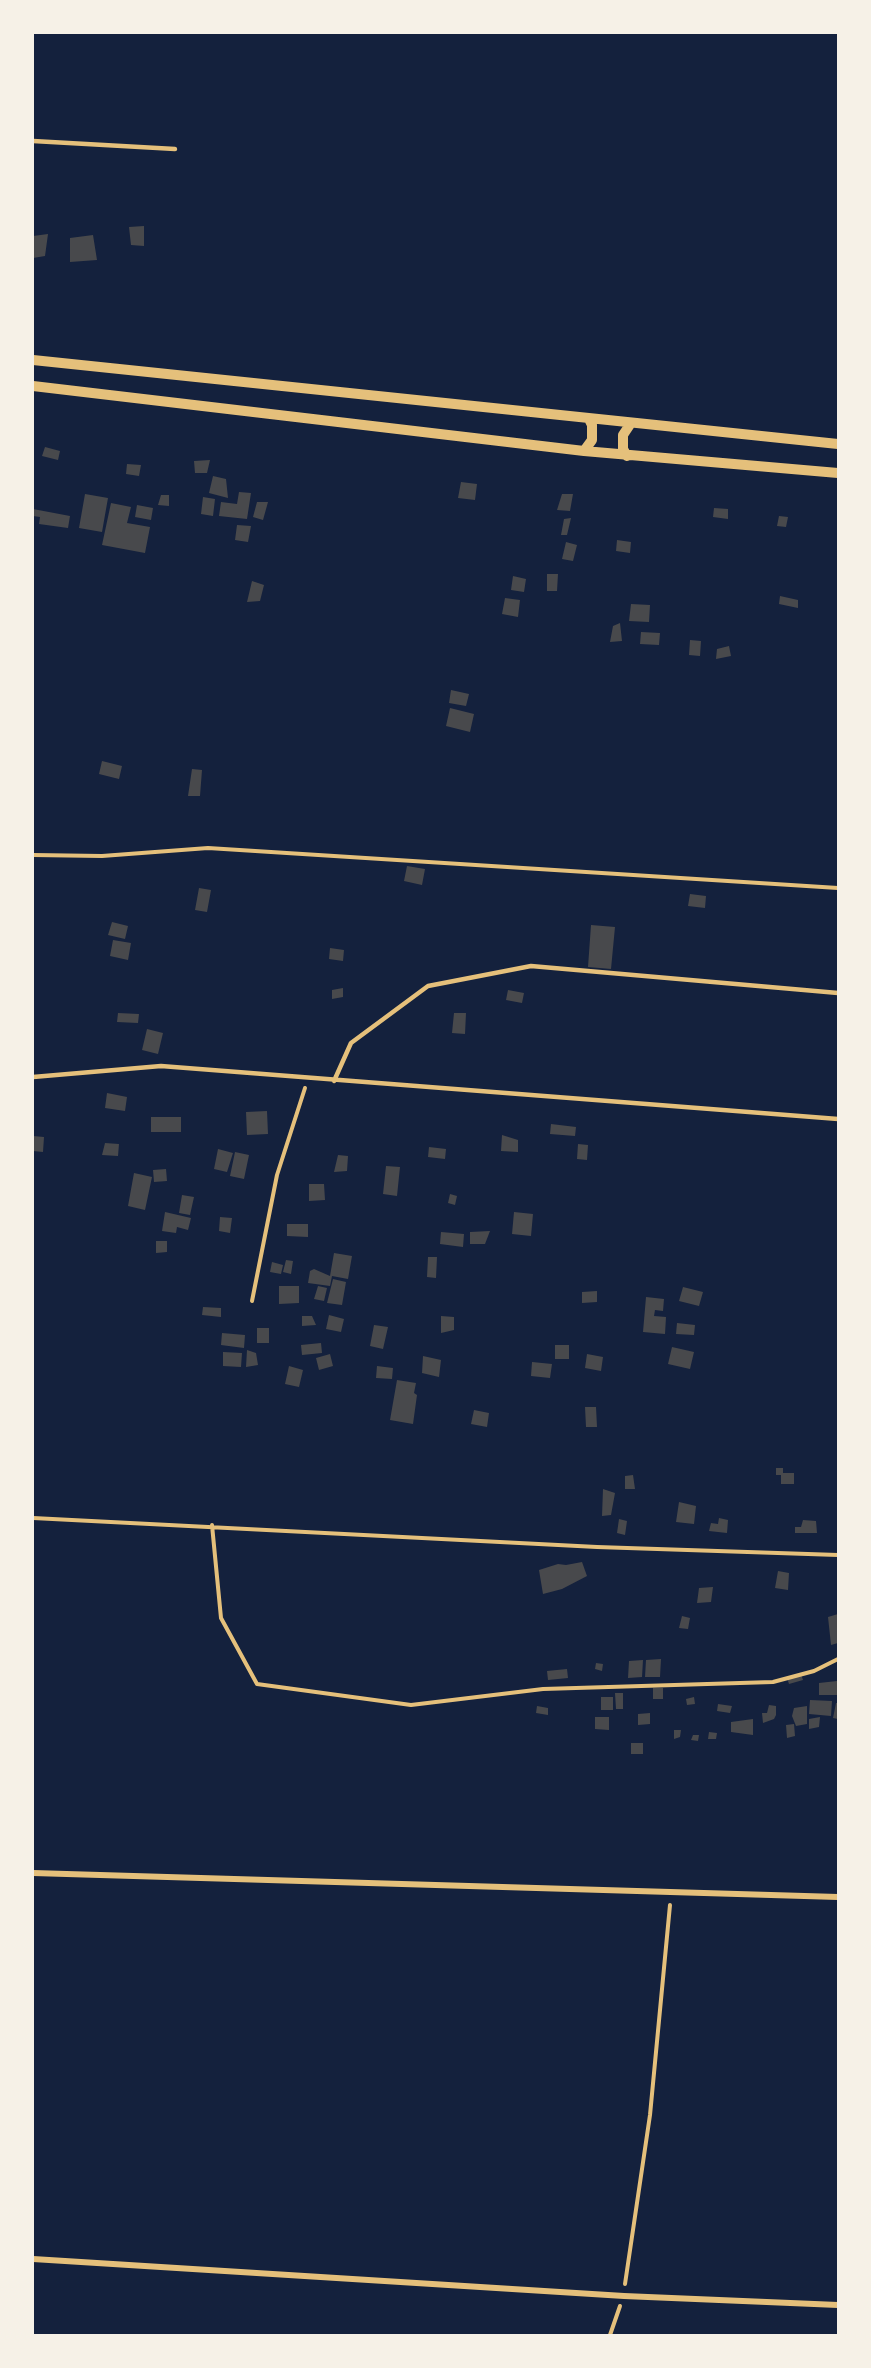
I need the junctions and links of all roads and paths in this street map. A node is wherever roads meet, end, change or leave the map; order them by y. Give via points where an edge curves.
1 (33, 141) edge
2 (174, 149) dead end
3 (33, 360) edge
4 (33, 386) edge
5 (589, 419) junction
6 (631, 423) junction
7 (838, 444) edge
8 (584, 451) junction
9 (627, 456) junction
10 (838, 473) edge
11 (33, 855) edge
12 (838, 888) edge
13 (838, 993) edge
14 (33, 1077) edge
15 (308, 1079) junction
16 (334, 1080) junction
17 (838, 1119) edge
18 (252, 1300) dead end
19 (33, 1518) edge
20 (212, 1525) junction
21 (838, 1556) edge
22 (838, 1659) edge
23 (33, 1873) edge
24 (671, 1892) junction
25 (838, 1897) edge
26 (33, 2259) edge
27 (624, 2296) junction
28 (838, 2305) edge
29 (610, 2335) edge

1 - 2 lane
3 - 5 street
4 - 8 street
5 - 6 street
5 - 8 street via 592,440
6 - 7 street
6 - 9 street via 623,435
8 - 9 street
9 - 10 street
11 - 12 path via 102,856 208,848
13 - 16 lane via 531,966 428,986 351,1043
14 - 15 lane via 161,1066
15 - 16 lane
15 - 18 path via 277,1175
16 - 17 lane
19 - 20 path
20 - 21 path
20 - 22 path via 221,1618 257,1684 411,1705 543,1689 773,1682 814,1671
23 - 24 street
24 - 25 street
24 - 27 path via 650,2115
26 - 27 street
27 - 28 street
27 - 29 path

